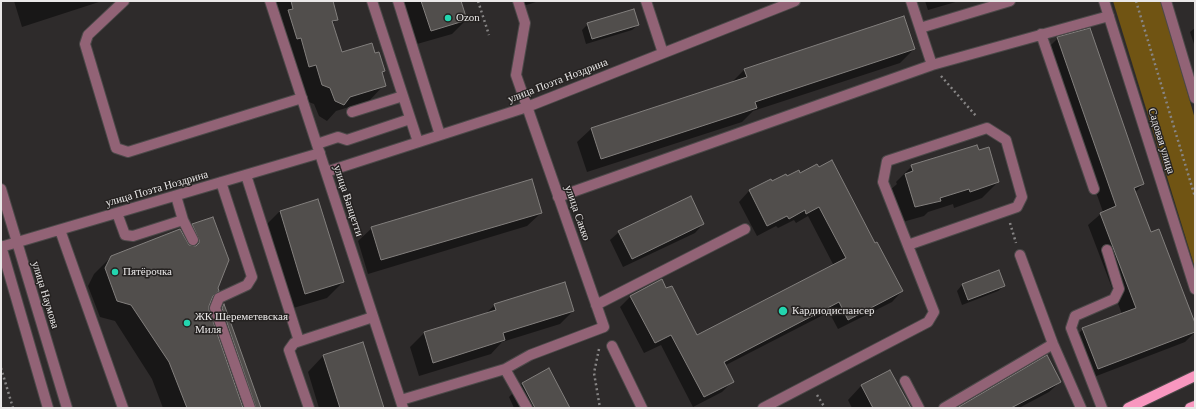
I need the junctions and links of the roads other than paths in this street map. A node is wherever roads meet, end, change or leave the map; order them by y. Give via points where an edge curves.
1 (124, 1) edge
2 (270, 1) edge
3 (372, 1) edge
4 (398, 1) edge
5 (518, 1) edge
6 (646, 1) edge
7 (795, 1) edge
8 (910, 1) edge
9 (1010, 1) edge
10 (1104, 1) edge
11 (1166, 1) edge
12 (1109, 16) junction
13 (920, 28) junction
14 (1041, 34) junction
15 (663, 53) junction
16 (932, 65) junction
17 (403, 96) junction
18 (302, 98) junction
19 (1195, 98) edge
20 (527, 107) junction
21 (352, 112) dead end
22 (410, 119) junction
23 (440, 135) junction
24 (418, 142) junction
25 (318, 149) junction
26 (326, 172) junction
27 (246, 175) junction
28 (221, 182) junction
29 (1, 189) edge
30 (1094, 189) dead end
31 (176, 196) junction
32 (558, 197) junction
33 (117, 213) junction
34 (183, 220) junction
35 (745, 229) dead end
36 (60, 230) junction
37 (194, 240) dead end
38 (17, 243) junction
39 (908, 245) junction
40 (1, 247) edge
41 (1107, 250) dead end
42 (1020, 255) road end
43 (1195, 289) edge
44 (596, 305) junction
45 (373, 317) junction
46 (299, 341) junction
47 (1053, 344) junction
48 (612, 346) dead end
49 (505, 369) junction
50 (1195, 376) edge
51 (905, 381) dead end
52 (402, 404) edge
53 (1195, 406) edge
54 (48, 408) edge
55 (67, 408) edge
56 (123, 408) edge
57 (250, 408) edge
58 (309, 408) edge
59 (527, 408) edge
60 (642, 408) edge
61 (764, 408) edge
62 (919, 408) edge
63 (944, 408) edge
64 (1081, 408) edge
65 (1102, 408) edge
66 (1128, 408) edge
67 (1190, 408) edge

1 - 18 street via 88,35 85,44 116,148 128,152
2 - 18 street, улица Ванцетти
3 - 17 street
4 - 23 street
5 - 20 street, улица Сакко via 525,23 516,75
6 - 15 street
7 - 15 street, улица Поэта Ноздрина
8 - 13 street
9 - 13 street
10 - 12 street, Садовая улица
11 - 19 street
12 - 14 street
12 - 43 street, Садовая улица
13 - 16 street
14 - 16 street
14 - 30 street
15 - 20 street, улица Поэта Ноздрина
16 - 32 street
17 - 21 street
17 - 22 street
18 - 25 street, улица Ванцетти
20 - 23 street, улица Поэта Ноздрина
20 - 32 street, улица Сакко
22 - 24 street
22 - 25 street, улица Поэта Ноздрина via 347,140 338,137
23 - 24 street, улица Поэта Ноздрина
24 - 26 street, улица Поэта Ноздрина
25 - 26 street, улица Ванцетти
25 - 27 street, улица Поэта Ноздрина
26 - 45 street, улица Ванцетти
27 - 28 street, улица Поэта Ноздрина
27 - 46 street
28 - 31 street, улица Поэта Ноздрина
28 - 57 street via 252,276 246,285 219,298 215,308
29 - 38 street, улица Наумова
31 - 33 street, улица Поэта Ноздрина
31 - 34 street
32 - 44 street, улица Сакко
33 - 34 street via 125,235 133,236
33 - 36 street, улица Поэта Ноздрина
34 - 37 street
35 - 44 street
36 - 38 street, улица Поэта Ноздрина
36 - 56 street
38 - 40 street, улица Поэта Ноздрина
38 - 55 street, улица Наумова
39 - 39 street via 883,182 887,161 987,128 1006,140 1022,197 1017,207
39 - 61 street via 934,312 928,322
40 - 54 street
41 - 65 street via 1119,289 1114,299 1075,316 1071,328
42 - 47 street
44 - 49 street, улица Сакко via 604,327 530,355
45 - 46 street
45 - 52 street, улица Ванцетти
46 - 58 street via 289,350
47 - 63 street
47 - 64 street
48 - 60 street
49 - 52 street
49 - 59 street
50 - 66 main road
51 - 62 street
53 - 67 main road

